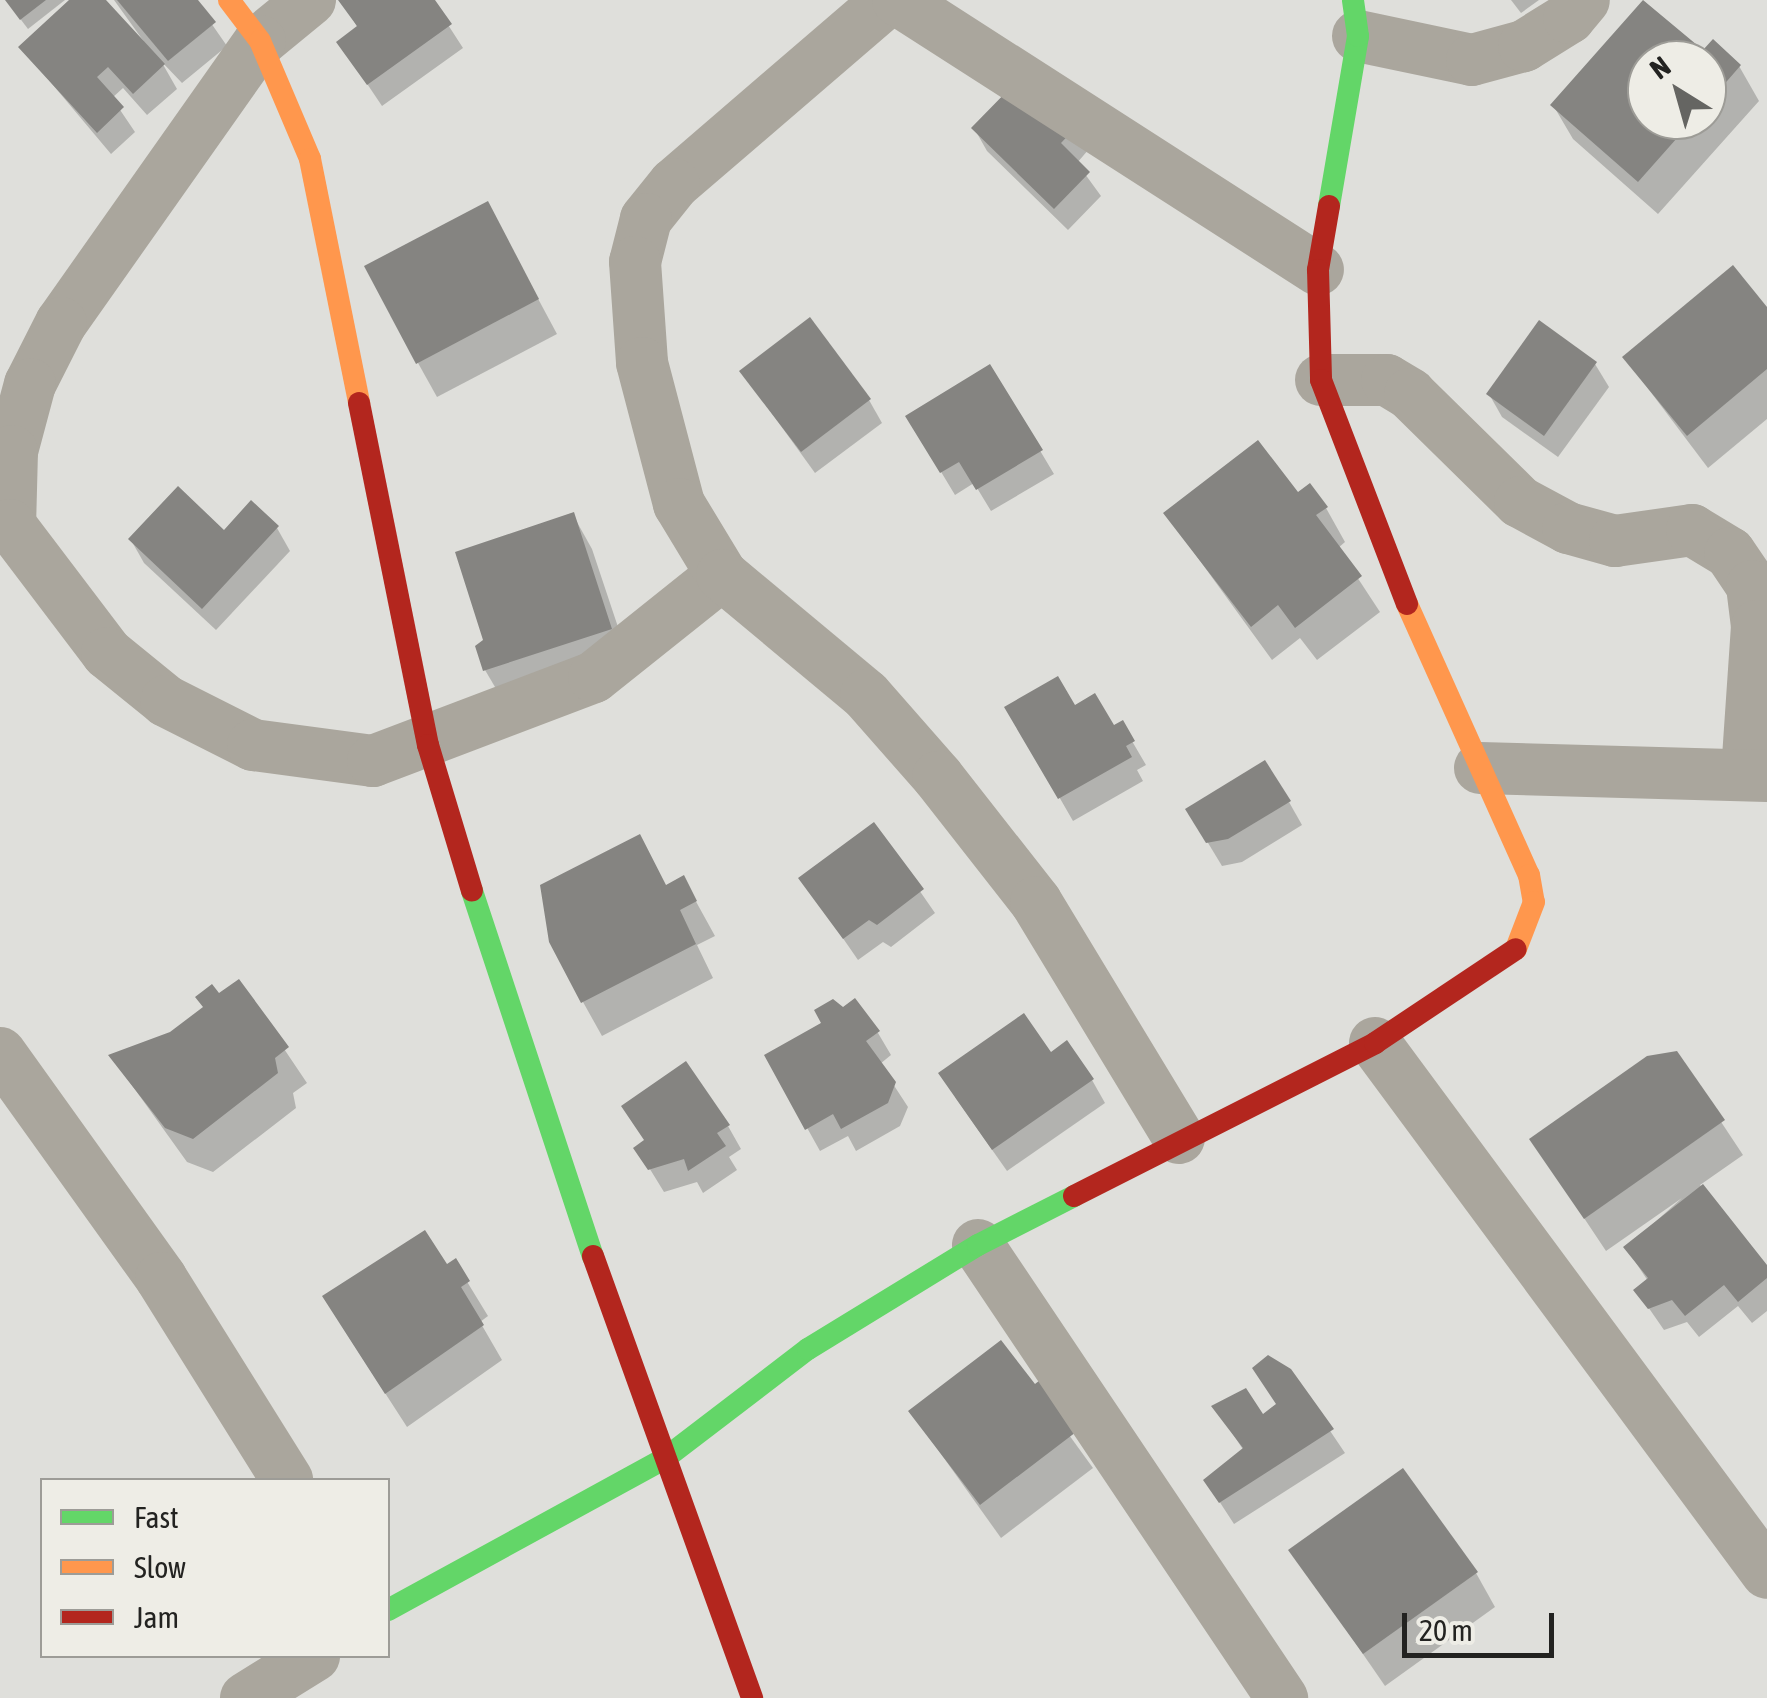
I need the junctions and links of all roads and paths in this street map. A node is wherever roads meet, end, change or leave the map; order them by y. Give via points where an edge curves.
1 (229, 0) edge
2 (310, 0) edge
3 (888, 0) edge
4 (898, 0) edge
5 (1584, 0) edge
6 (1356, 18) edge
7 (260, 41) junction
8 (1318, 270) junction
9 (1322, 380) junction
10 (5, 530) edge
11 (722, 575) junction
12 (428, 745) junction
13 (1480, 768) junction
14 (1757, 776) edge
15 (1376, 1043) junction
16 (0, 1053) edge
17 (1178, 1138) junction
18 (978, 1245) junction
19 (664, 1459) junction
20 (286, 1478) edge
21 (1767, 1572) edge
22 (390, 1609) edge
23 (311, 1658) edge
24 (246, 1698) edge
25 (752, 1698) edge
26 (1282, 1698) edge

1 - 7 street
2 - 7 street
3 - 11 street via 674,184 646,219 635,262 642,363 678,504
4 - 8 street
5 - 6 street via 1569,18 1524,46 1472,60
6 - 8 street
7 - 10 street via 46,353 12,451
7 - 12 street via 310,159
8 - 9 street
9 - 13 street via 1383,550
9 - 14 street via 1387,380 1410,394 1520,502 1568,528 1615,541 1692,530 1730,553 1752,586 1757,626
10 - 12 street via 107,653 166,701 254,745 324,758 373,762
11 - 12 street via 594,678
11 - 17 street via 866,695 938,777 1036,902
12 - 19 street via 521,1054
13 - 14 street
13 - 15 street via 1529,875 1534,902 1524,939 1508,960
15 - 17 street
15 - 21 street
16 - 20 street via 161,1278
17 - 18 street
18 - 19 street via 808,1349
18 - 26 street
19 - 22 street
19 - 25 street
23 - 24 street

